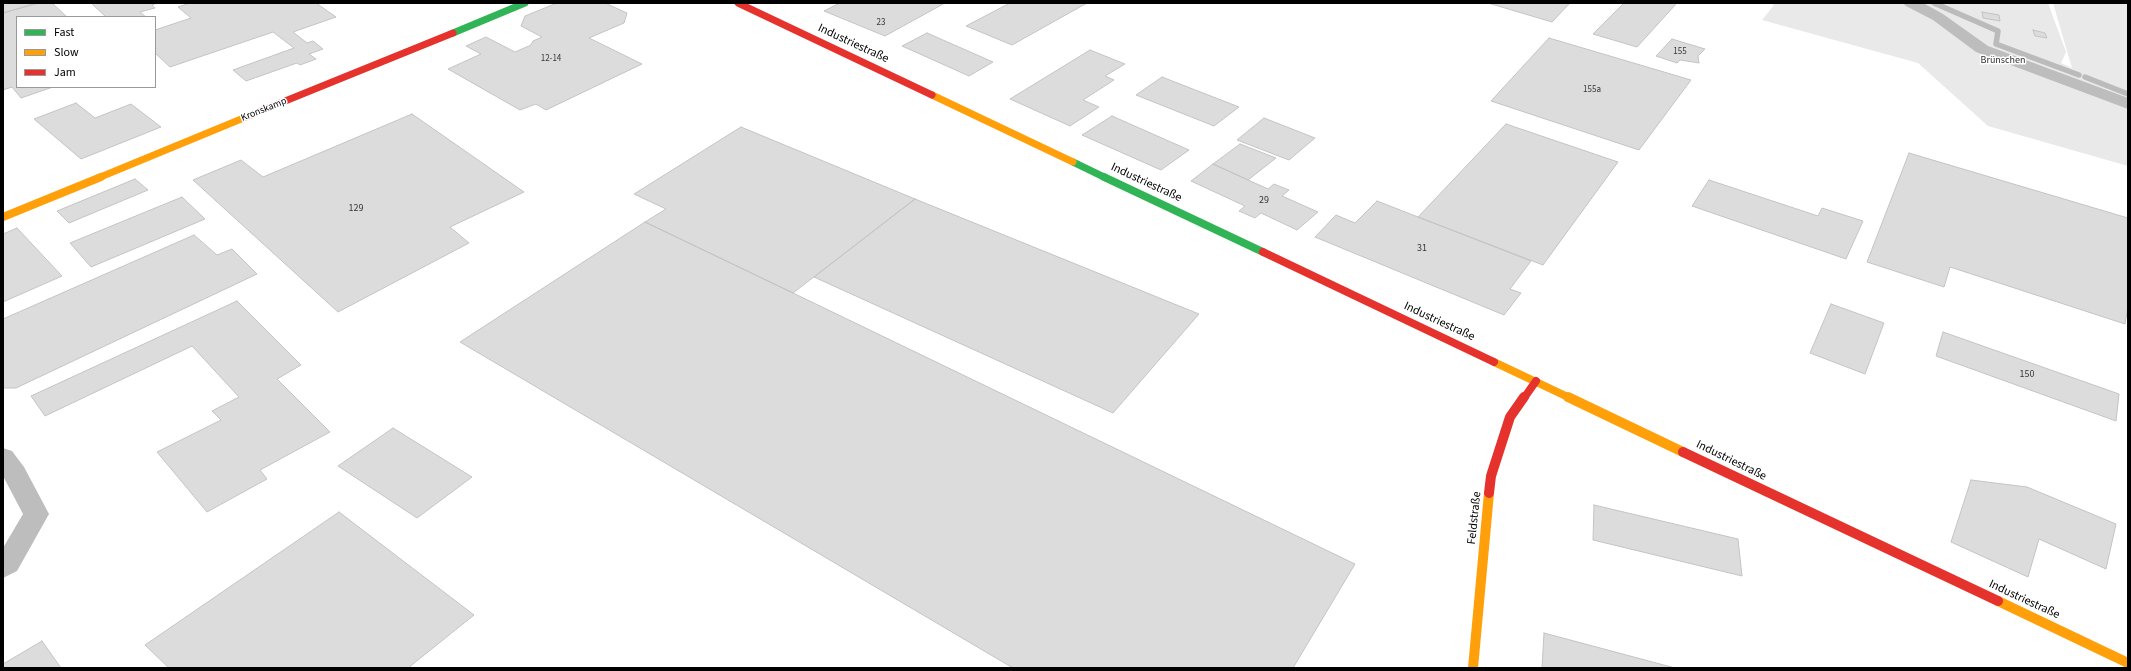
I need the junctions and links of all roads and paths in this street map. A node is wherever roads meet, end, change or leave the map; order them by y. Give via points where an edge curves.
1 (525, 3) edge
2 (738, 3) edge
3 (1912, 3) edge
4 (2128, 104) edge
5 (3, 217) edge
6 (1536, 381) junction
7 (3, 457) edge
8 (3, 567) edge
9 (2128, 663) edge
10 (1473, 668) edge

1 - 5 street, Kronskamp
2 - 6 street, Industriestraße
3 - 4 street via 1938,17 1982,49
6 - 9 street, Industriestraße
6 - 10 street, Feldstraße via 1510,417 1491,476
7 - 8 street via 36,514 8,563

